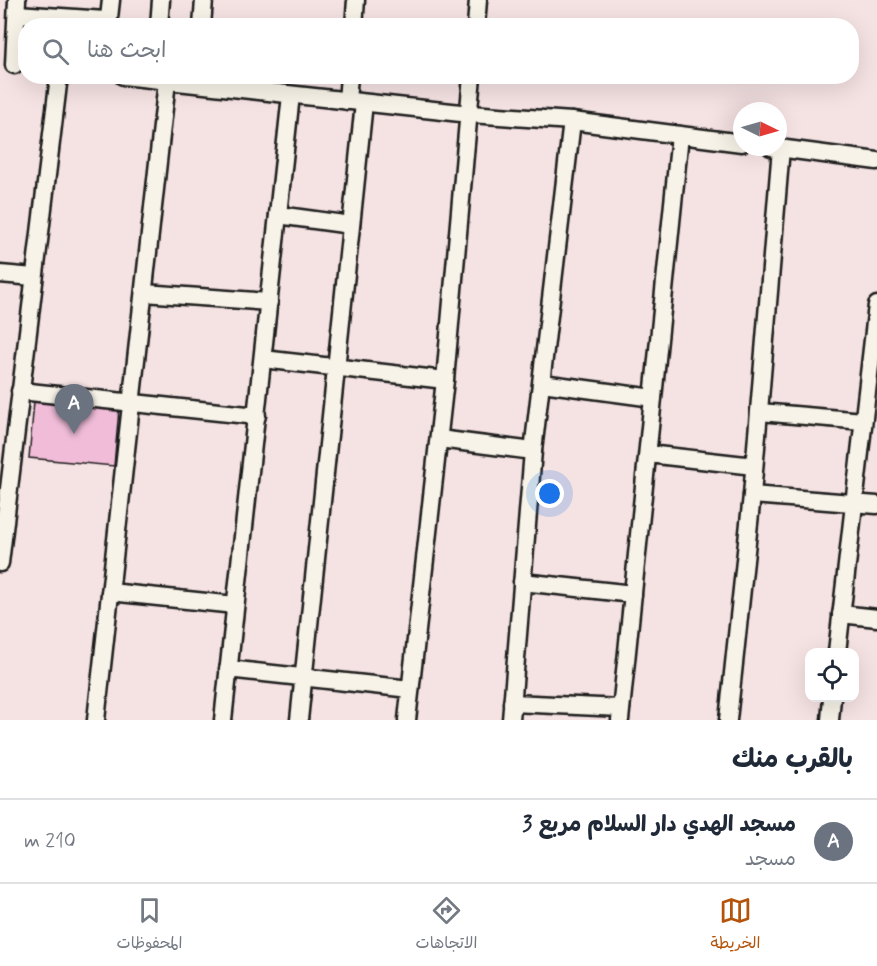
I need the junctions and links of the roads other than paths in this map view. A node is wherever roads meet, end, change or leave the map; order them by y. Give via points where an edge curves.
1 (111, 0) edge
2 (161, 0) edge
3 (204, 0) edge
4 (357, 0) edge
5 (478, 0) edge
6 (17, 7) edge
7 (62, 8) edge
8 (98, 18) edge
9 (109, 18) edge
10 (160, 18) edge
11 (203, 18) edge
12 (355, 18) edge
13 (477, 18) edge
14 (13, 65) edge
15 (58, 84) edge
16 (159, 84) edge
17 (222, 84) edge
18 (348, 84) edge
19 (472, 84) edge
20 (291, 95) junction
21 (347, 101) junction
22 (364, 103) junction
23 (470, 114) junction
24 (572, 122) junction
25 (680, 135) junction
26 (733, 142) edge
27 (787, 149) edge
28 (776, 156) edge
29 (877, 161) edge
30 (278, 215) junction
31 (351, 225) junction
32 (0, 274) edge
33 (34, 277) junction
34 (144, 293) junction
35 (269, 302) junction
36 (877, 305) edge
37 (263, 359) junction
38 (336, 367) junction
39 (445, 380) junction
40 (542, 383) junction
41 (20, 391) junction
42 (653, 398) junction
43 (131, 403) junction
44 (760, 412) junction
45 (257, 416) junction
46 (863, 421) junction
47 (439, 439) junction
48 (533, 451) junction
49 (648, 454) junction
50 (754, 466) junction
51 (752, 495) junction
52 (855, 502) junction
53 (877, 505) edge
54 (0, 563) edge
55 (522, 582) junction
56 (110, 592) junction
57 (633, 594) junction
58 (235, 605) junction
59 (841, 614) junction
60 (877, 618) edge
61 (837, 648) edge
62 (228, 669) junction
63 (303, 678) junction
64 (410, 689) junction
65 (832, 702) edge
66 (512, 712) edge
67 (621, 714) edge
68 (96, 720) edge
69 (223, 720) edge
70 (299, 720) edge
71 (407, 720) edge
72 (728, 720) edge
73 (830, 720) edge

1 - 9 street
2 - 10 street
3 - 11 street
4 - 12 street
5 - 13 street
6 - 7 street
6 - 14 street
7 - 8 street
15 - 33 street
16 - 34 street
17 - 20 street
18 - 21 street
19 - 23 street
20 - 21 street
20 - 30 street
21 - 22 street
22 - 23 street
22 - 31 street
23 - 24 street
23 - 39 street
24 - 25 street
24 - 40 street
25 - 26 street
25 - 42 street
27 - 29 street
28 - 44 street
30 - 31 street
30 - 35 street
31 - 38 street
32 - 33 street
33 - 41 street
34 - 35 street
34 - 43 street
35 - 37 street
36 - 46 street
37 - 38 street
37 - 45 street
38 - 39 street
38 - 63 street
39 - 47 street
40 - 42 street
40 - 48 street
41 - 43 street
41 - 54 street
42 - 49 street
43 - 45 street
43 - 56 street
44 - 46 street
44 - 50 street
45 - 58 street
46 - 52 street
47 - 48 street
47 - 64 street
48 - 55 street
49 - 50 street
49 - 57 street
50 - 51 street
51 - 52 street
51 - 72 street
52 - 53 street
52 - 59 street
55 - 57 street
55 - 66 street
56 - 58 street
56 - 68 street
57 - 67 street
58 - 62 street
59 - 60 street
59 - 61 street
62 - 63 street
62 - 69 street
63 - 64 street
63 - 70 street
64 - 71 street
65 - 73 street
66 - 67 street

